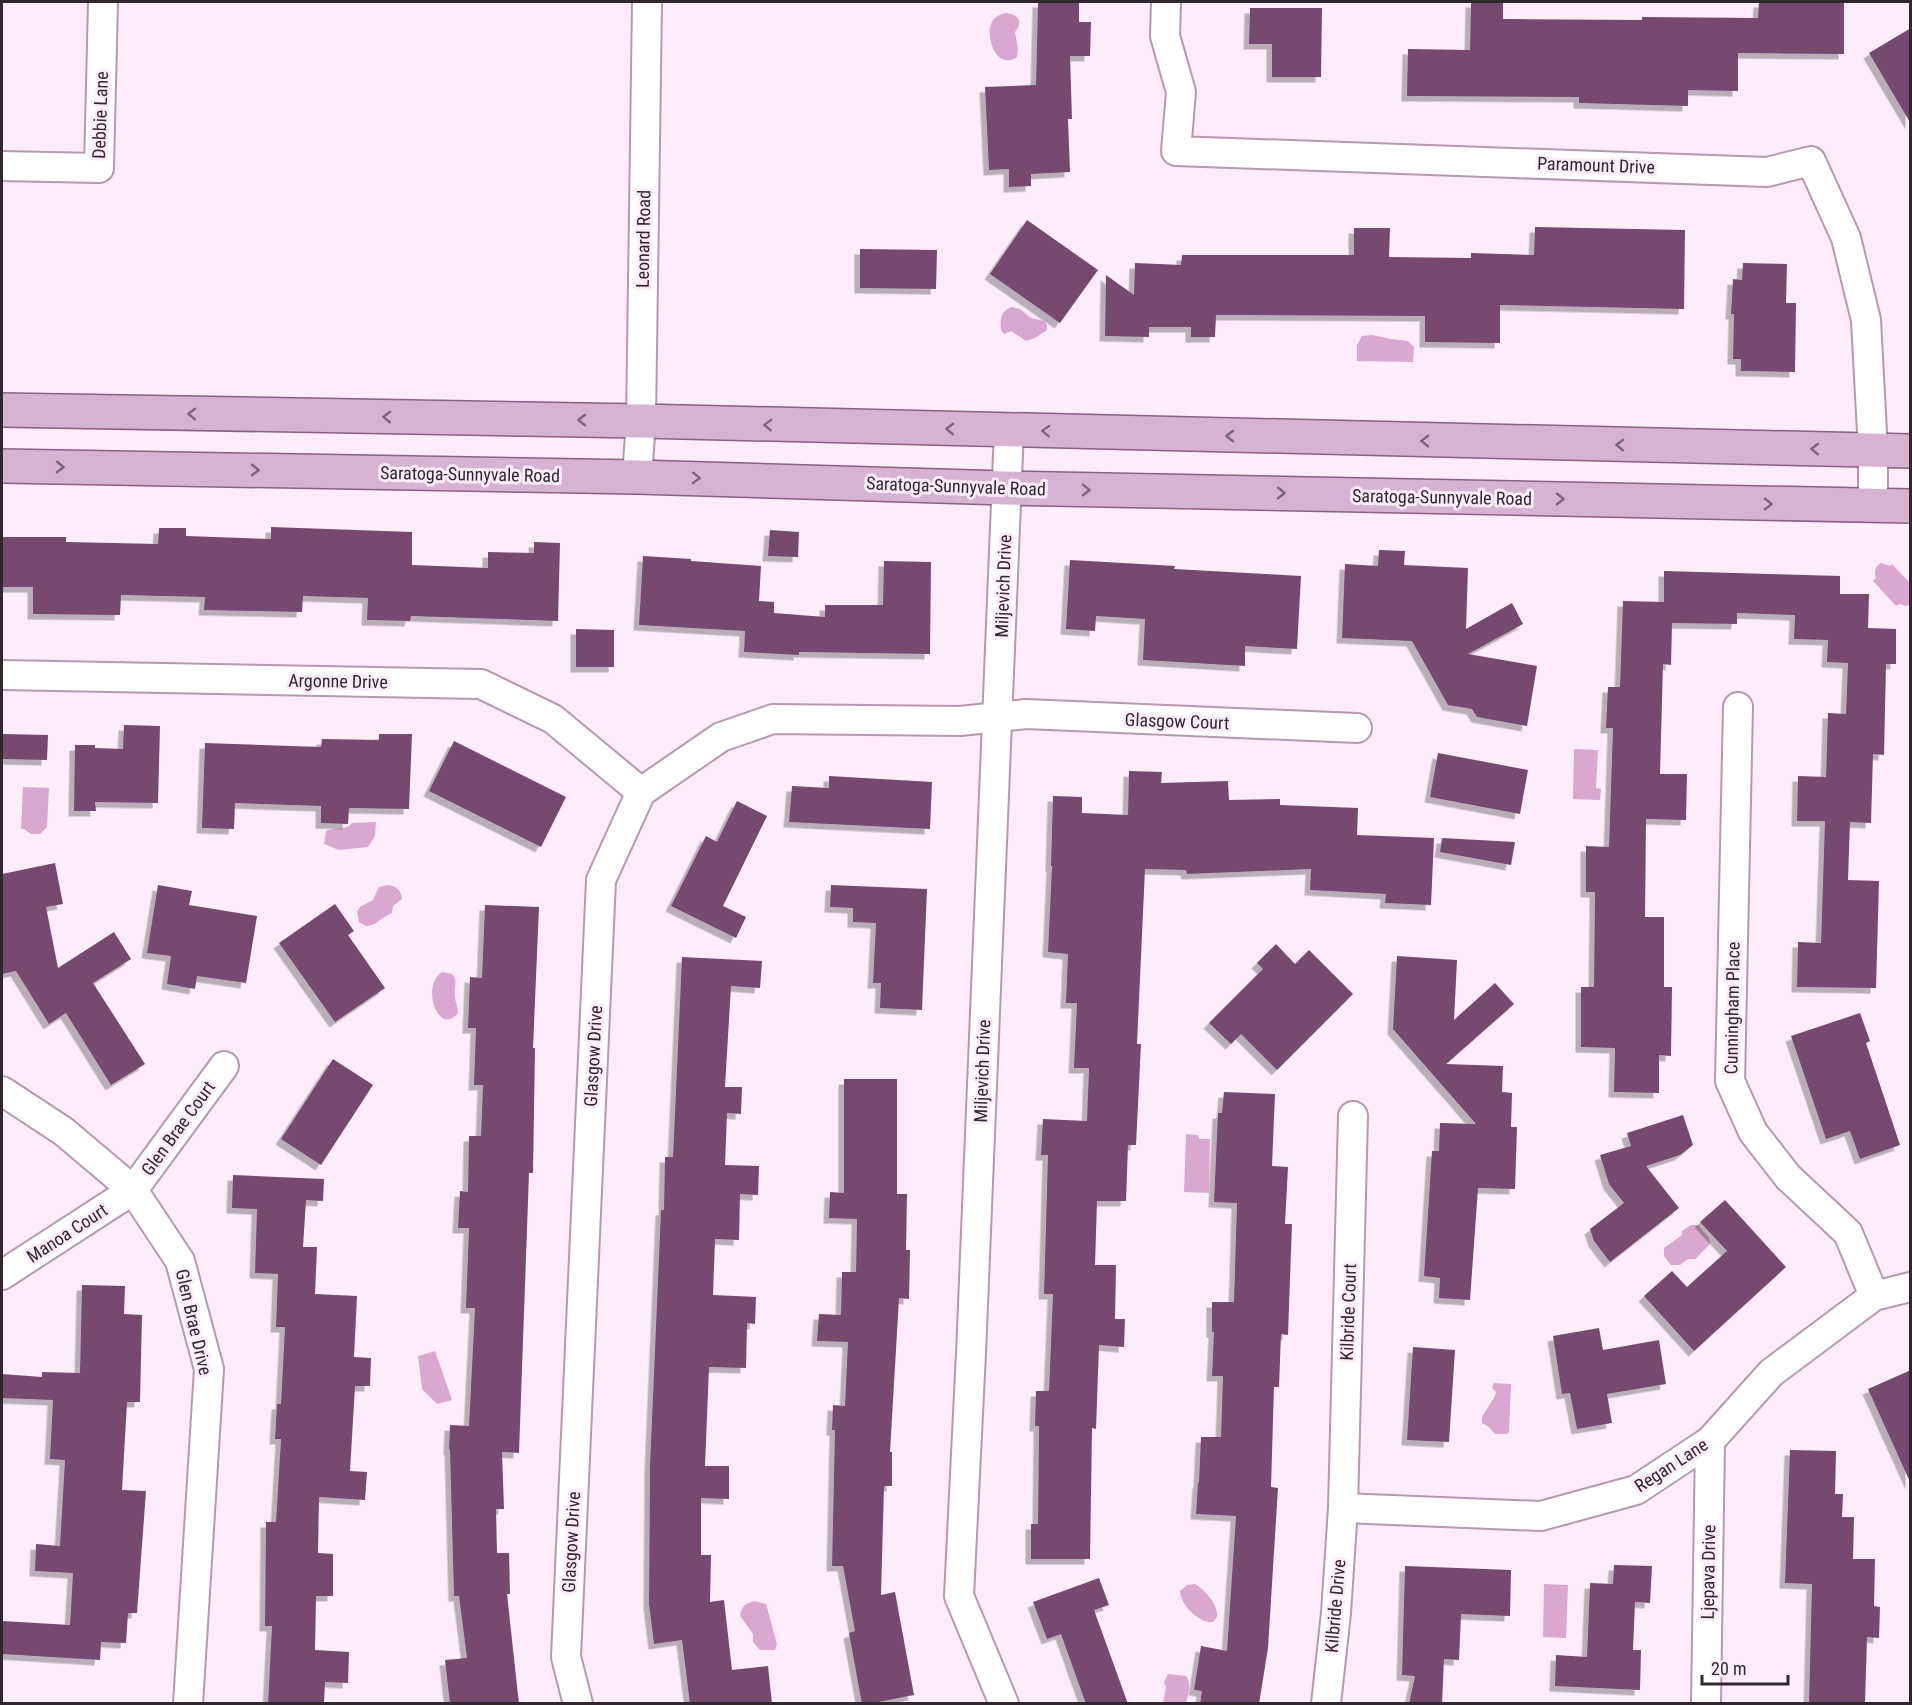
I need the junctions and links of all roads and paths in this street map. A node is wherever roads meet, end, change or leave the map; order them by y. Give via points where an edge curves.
1 (103, 2) edge
2 (647, 2) edge
3 (1166, 2) edge
4 (2, 166) edge
5 (2, 410) edge
6 (641, 421) junction
7 (1009, 430) junction
8 (1873, 451) junction
9 (1911, 451) edge
10 (2, 466) edge
11 (637, 477) junction
12 (1006, 488) junction
13 (1873, 506) junction
14 (1911, 506) edge
15 (2, 675) edge
16 (1738, 707) dead end
17 (998, 716) junction
18 (1357, 728) dead end
19 (641, 792) junction
20 (224, 1066) dead end
21 (2, 1091) edge
22 (1353, 1116) dead end
23 (133, 1190) junction
24 (2, 1275) edge
25 (1911, 1287) edge
26 (1874, 1296) junction
27 (1710, 1441) junction
28 (1342, 1508) junction
29 (188, 1704) edge
30 (578, 1704) edge
31 (1004, 1704) edge
32 (1326, 1704) edge
33 (1706, 1704) edge

1 - 4 street, Debbie Lane via 99,168
2 - 6 street, Leonard Road
3 - 8 street, Paramount Drive via 1165,36 1181,92 1176,151 1767,172 1811,161 1846,238 1866,320
6 -> 5 main road
7 -> 6 main road
6 - 11 street, Leonard Road
8 -> 7 main road
7 - 12 street, Miljevich Drive
8 - 9 main road
8 - 13 street, Paramount Drive
10 -> 11 main road, Saratoga-Sunnyvale Road
11 -> 12 main road, Saratoga-Sunnyvale Road
12 -> 13 main road, Saratoga-Sunnyvale Road
12 - 17 street, Miljevich Drive
13 - 14 main road, Saratoga-Sunnyvale Road
15 - 19 street, Argonne Drive via 481,684 553,720
16 - 26 street, Cunningham Place via 1730,1082 1753,1132 1788,1177 1848,1233
17 - 18 street, Glasgow Court
17 - 19 street via 960,721 773,719 721,737
17 - 31 street, Miljevich Drive via 959,1596
19 - 30 street, Glasgow Drive via 601,880 566,1657
20 - 23 street, Glen Brae Court
21 - 23 street, Glen Brae Drive via 63,1131
22 - 28 street, Kilbride Court
23 - 24 street, Manoa Court
23 - 29 street, Glen Brae Drive via 180,1261 209,1369
25 - 26 street, Regan Lane
26 - 27 street, Regan Lane via 1771,1373
27 - 28 street, Regan Lane via 1636,1490 1541,1516
27 - 33 street, Ljepava Drive
28 - 32 street, Kilbride Drive

